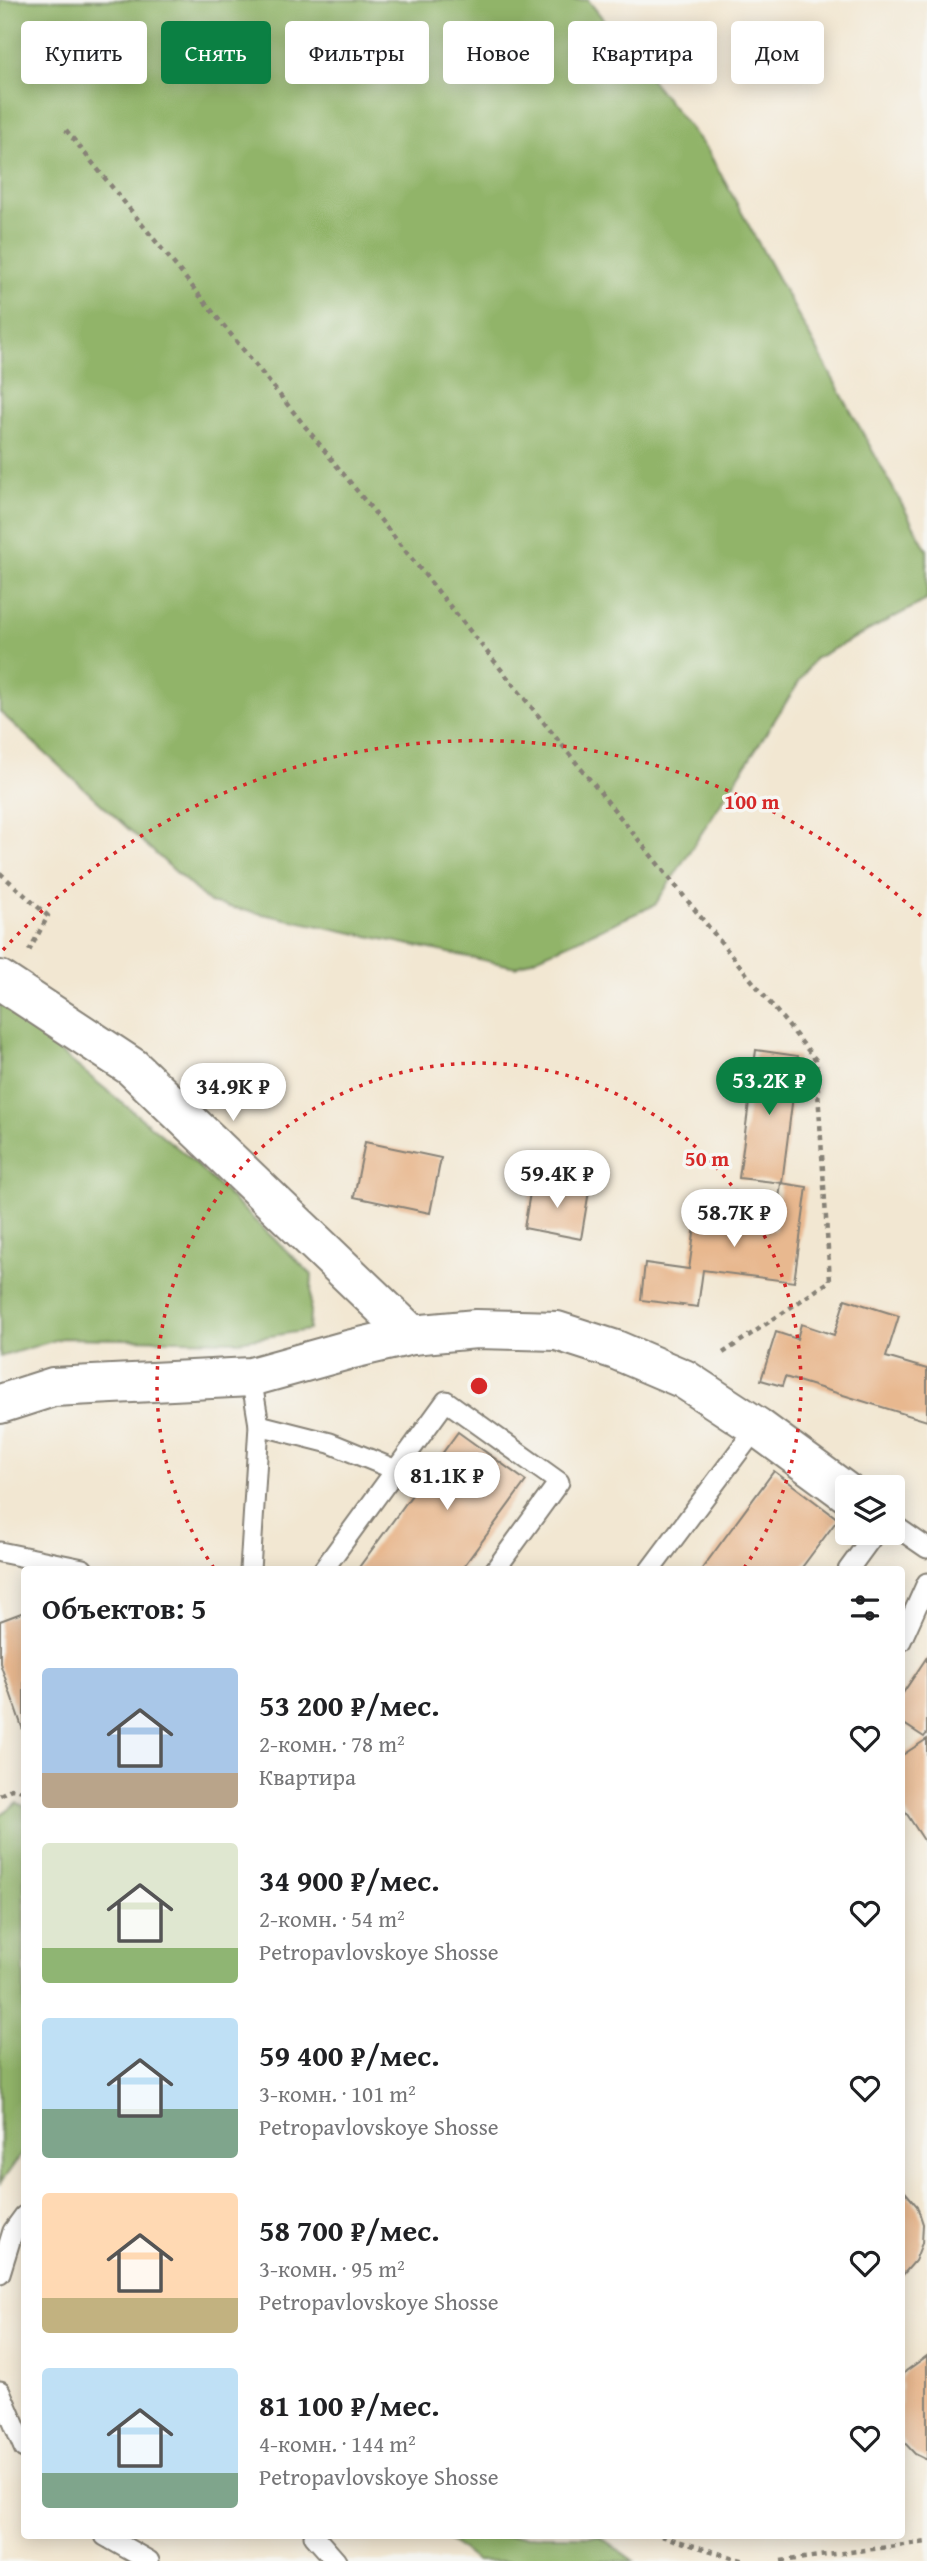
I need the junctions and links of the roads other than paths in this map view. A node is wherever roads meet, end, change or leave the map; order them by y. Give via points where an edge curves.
1 (5, 983) edge
2 (412, 1335) junction
3 (251, 1377) junction
4 (0, 1405) edge
5 (259, 1425) junction
6 (757, 1427) junction
7 (396, 1470) junction
8 (835, 1484) edge
9 (905, 1533) edge
10 (866, 1545) edge
11 (927, 1548) edge
12 (0, 1552) edge
13 (68, 1566) edge
14 (250, 1566) edge
15 (326, 1566) edge
16 (498, 1566) edge
17 (653, 1566) edge
18 (851, 1566) edge
19 (927, 1583) edge
20 (905, 1632) edge
21 (21, 2220) edge
22 (0, 2273) edge
23 (0, 2392) edge
24 (21, 2441) edge
25 (110, 2539) edge
26 (317, 2539) edge
27 (149, 2561) edge
28 (336, 2561) edge

1 - 2 street via 132,1067
2 - 3 street
2 - 6 street via 476,1329 557,1331 684,1379
3 - 4 street via 53,1387
3 - 5 lane
5 - 7 lane via 330,1443
5 - 14 lane
6 - 8 street
6 - 17 lane
7 - 15 lane
7 - 16 lane via 446,1401 559,1482
9 - 11 lane
10 - 18 lane
12 - 13 lane
19 - 20 lane
21 - 22 lane
23 - 24 lane
25 - 27 lane
26 - 28 lane

